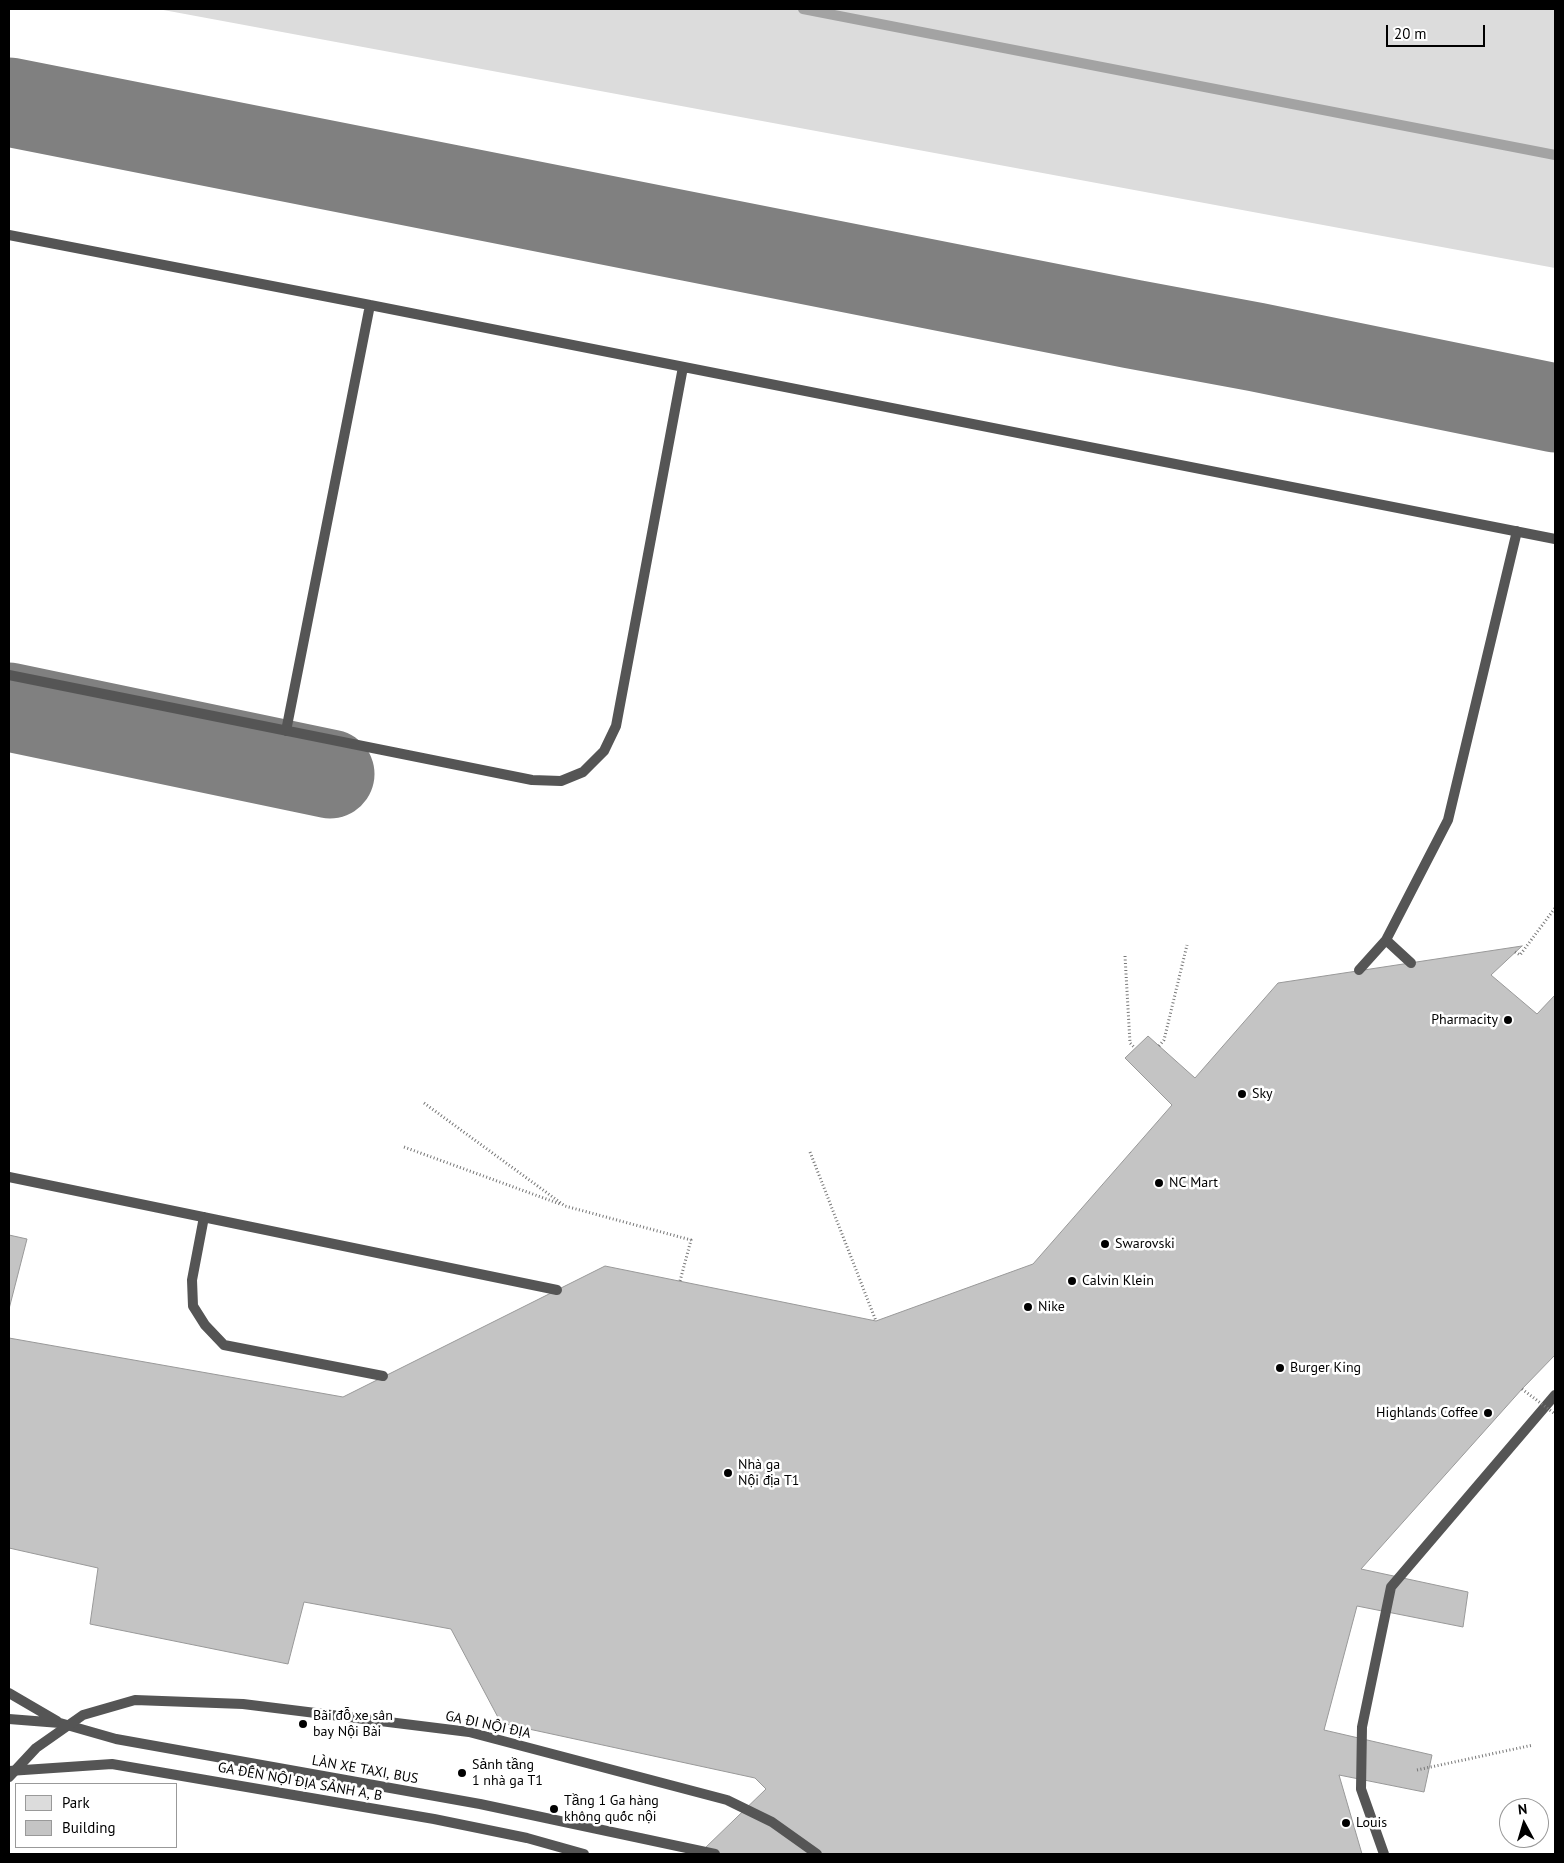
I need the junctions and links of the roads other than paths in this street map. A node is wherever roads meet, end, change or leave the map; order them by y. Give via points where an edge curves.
1 (9, 235) edge
2 (370, 304) junction
3 (683, 367) junction
4 (1517, 531) junction
5 (1555, 538) edge
6 (9, 675) edge
7 (286, 731) junction
8 (1386, 940) junction
9 (1411, 963) dead end
10 (1359, 970) dead end
11 (9, 1177) edge
12 (204, 1217) junction
13 (558, 1290) dead end
14 (383, 1376) dead end
15 (1555, 1395) edge
16 (9, 1693) edge
17 (9, 1719) edge
18 (60, 1723) junction
19 (9, 1771) edge
20 (9, 1777) edge
21 (584, 1854) edge
22 (715, 1854) edge
23 (817, 1854) edge
24 (1384, 1854) edge

1 - 2 lane
2 - 3 lane
2 - 7 lane
3 - 4 lane
3 - 7 lane via 616,726 604,751 583,772 561,781 532,780
4 - 5 lane
4 - 8 lane via 1448,820
6 - 7 lane
8 - 9 lane
8 - 10 lane
11 - 12 lane
12 - 13 lane
12 - 14 lane via 192,1280 193,1306 205,1325 224,1344
15 - 24 lane via 1392,1587 1362,1727 1361,1789
16 - 18 lane
17 - 18 lane, LÀN XE TAXI, BUS
18 - 22 lane, LÀN XE TAXI, BUS via 116,1739 480,1804
19 - 21 lane, GA ĐẾN NỘI ĐỊA SẢNH A, B via 112,1764 434,1819 528,1838
20 - 23 lane, GA ĐI NỘI ĐỊA, bridge via 36,1748 83,1715 135,1700 243,1704 469,1732 508,1742 727,1800 772,1822

